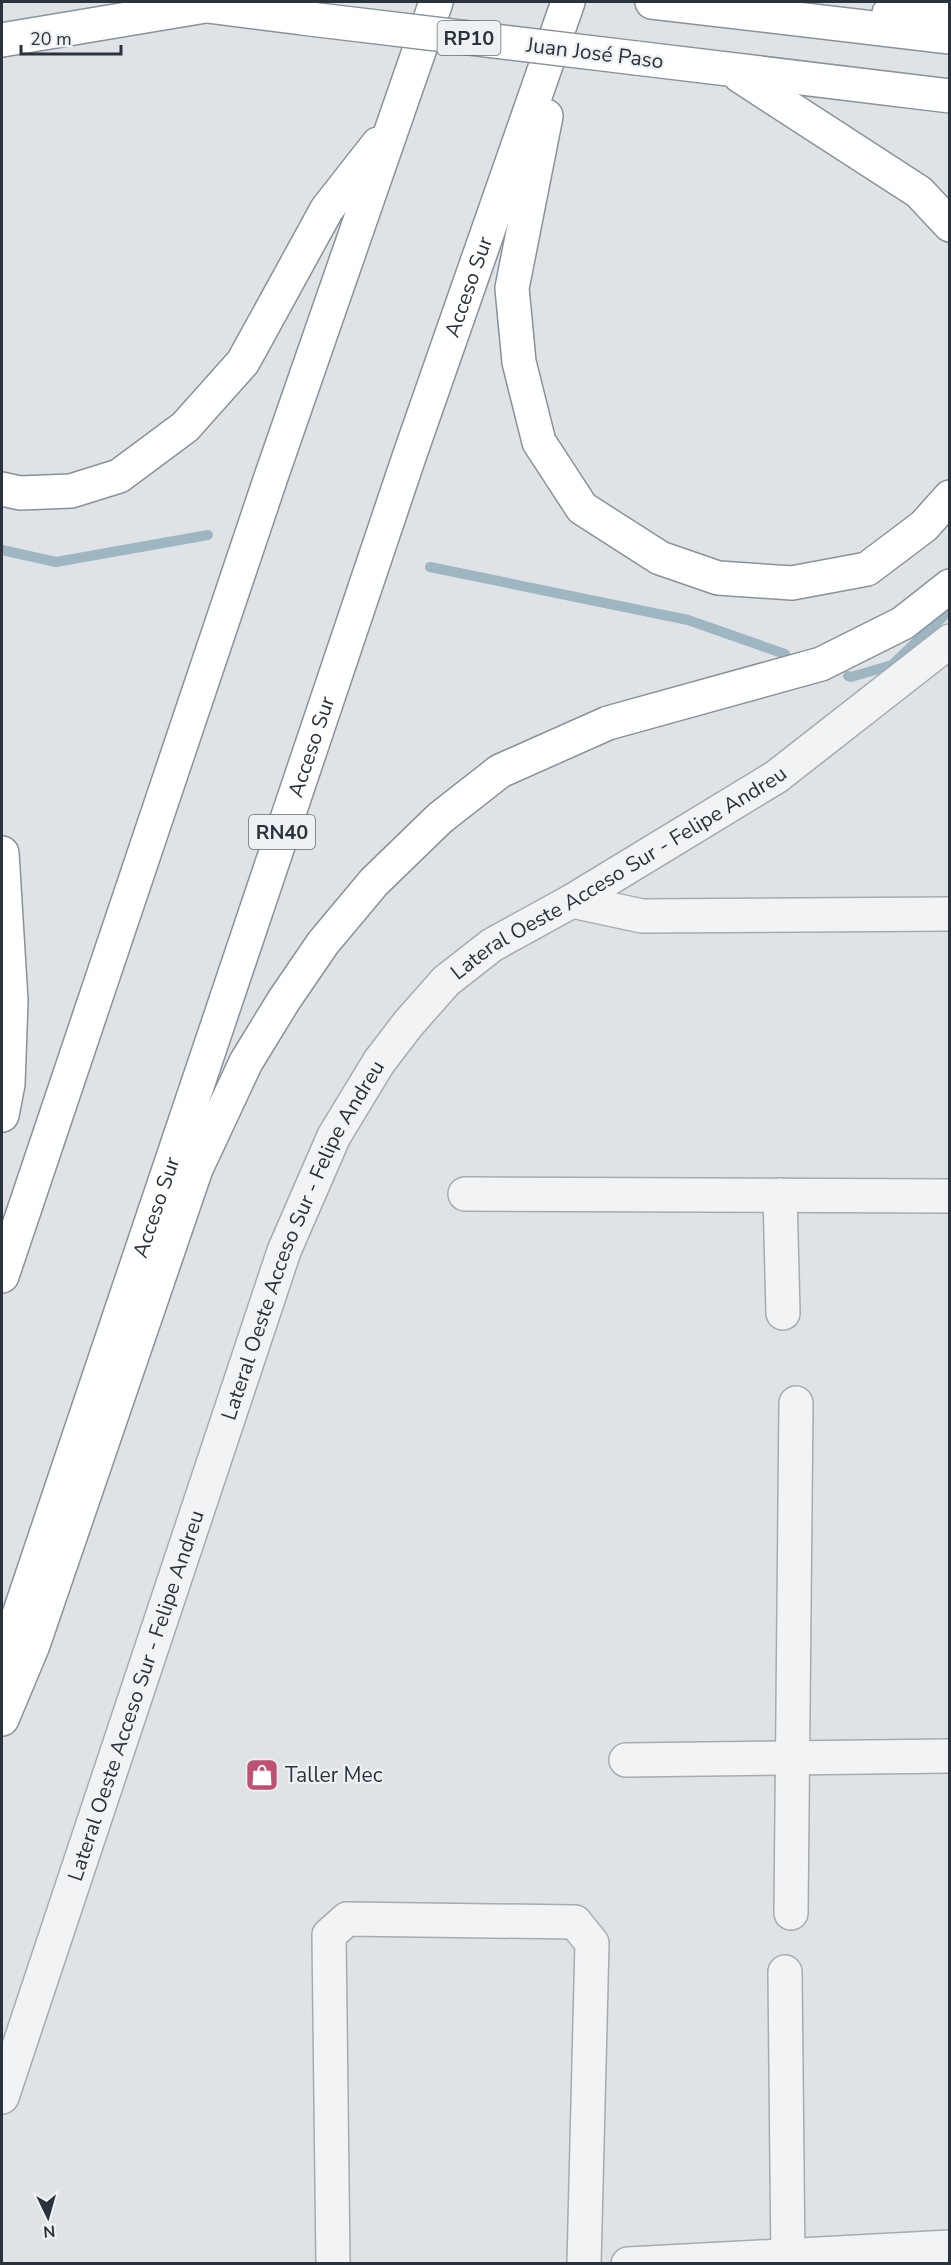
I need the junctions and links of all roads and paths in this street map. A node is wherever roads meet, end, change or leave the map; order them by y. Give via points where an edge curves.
1 (169, 2) edge
2 (416, 2) edge
3 (436, 2) edge
4 (568, 2) edge
5 (667, 4) edge
6 (205, 6) junction
7 (950, 10) edge
8 (774, 16) junction
9 (557, 33) junction
10 (950, 37) edge
11 (2, 40) edge
12 (414, 65) junction
13 (733, 72) junction
14 (950, 96) edge
15 (395, 121) junction
16 (950, 225) edge
17 (2, 489) edge
18 (950, 497) edge
19 (950, 586) edge
20 (950, 640) edge
21 (2, 853) edge
22 (572, 901) junction
23 (950, 914) edge
24 (2, 1115) edge
25 (465, 1194) dead end
26 (780, 1195) junction
27 (950, 1196) edge
28 (2, 1276) edge
29 (783, 1313) dead end
30 (796, 1403) dead end
31 (2, 1665) edge
32 (2, 1719) edge
33 (950, 1756) edge
34 (792, 1758) junction
35 (626, 1760) dead end
36 (791, 1913) dead end
37 (785, 1972) dead end
38 (2, 2097) edge
39 (950, 2247) edge
40 (788, 2260) edge
41 (333, 2264) edge
42 (584, 2264) edge
43 (628, 2264) edge

1 - 6 highway, Juan José Paso / RP10
2 - 12 highway
3 - 12 highway
4 - 9 highway, Acceso Sur / RN40
5 - 8 highway
6 - 11 highway
6 - 13 highway, Juan José Paso / RP10, bridge
7 - 8 highway
8 - 10 highway
9 - 18 highway via 545,119 512,288 519,362 539,442 582,508 660,558 718,578 792,583 867,569 924,526
9 - 31 highway, Acceso Sur / RN40 via 405,468
12 - 15 highway
13 - 14 highway, Juan José Paso / RP10
13 - 16 highway via 919,192
15 - 17 highway via 327,208 243,362 185,427 119,476 71,491 20,493
15 - 28 highway
19 - 32 highway via 903,622 821,664 608,723 500,771 440,818 374,882 323,943 284,1000 246,1062 196,1169 33,1645
20 - 22 street, Lateral Oeste Acceso Sur - Felipe Andreu via 776,777
21 - 24 highway via 11,1001 8,1084
22 - 23 street via 642,916
22 - 38 street, Lateral Oeste Acceso Sur - Felipe Andreu via 492,945 446,981 379,1062 334,1136 284,1251
25 - 26 street
26 - 27 street
26 - 29 street
30 - 34 street
33 - 34 street
34 - 35 street
34 - 36 street
37 - 40 street
39 - 40 street
40 - 43 street
41 - 42 street via 329,1935 347,1919 575,1922 592,1943

